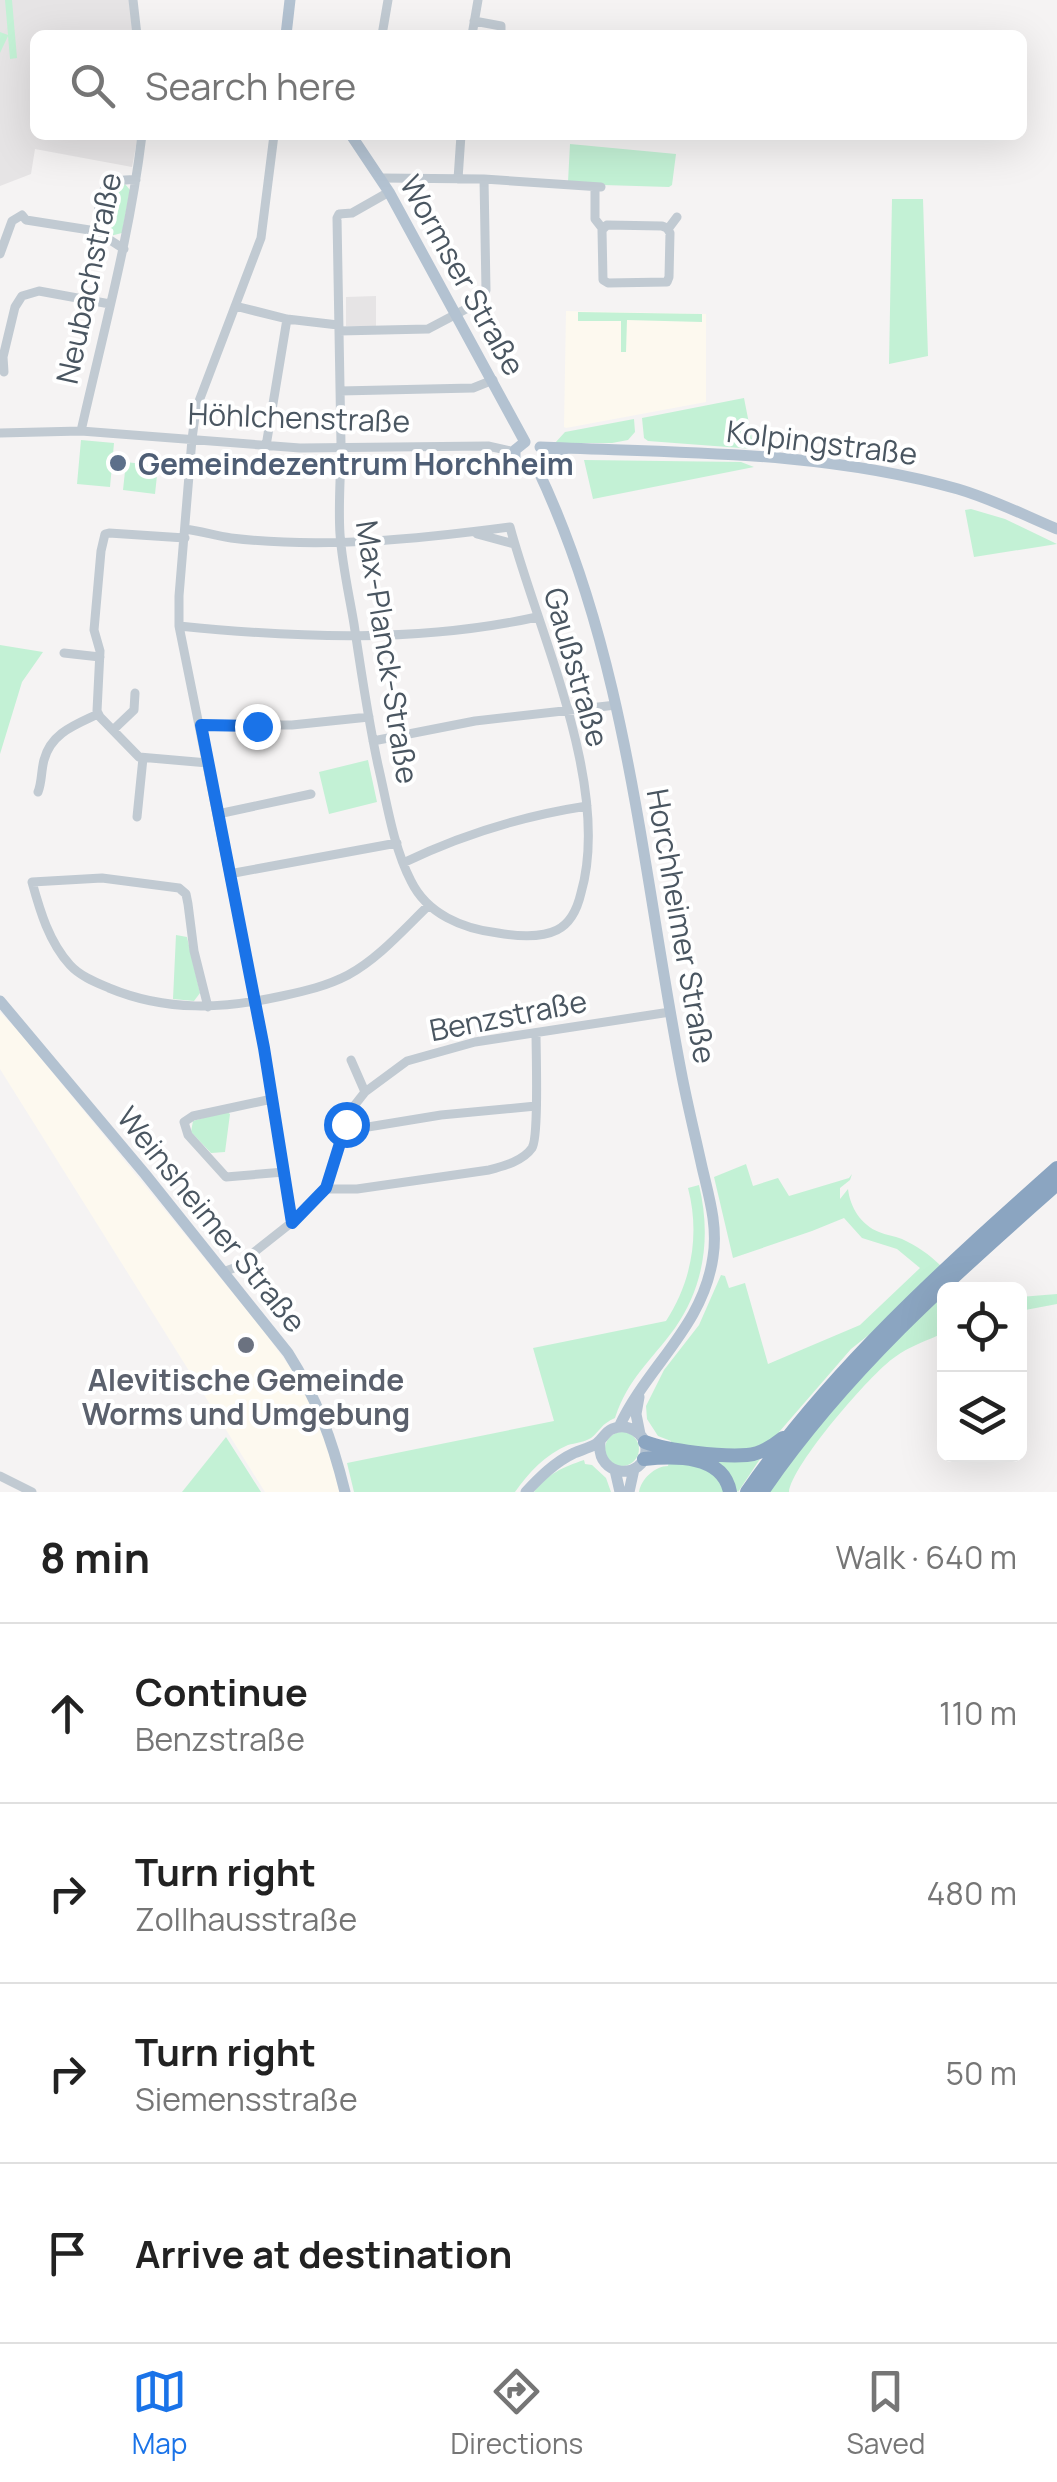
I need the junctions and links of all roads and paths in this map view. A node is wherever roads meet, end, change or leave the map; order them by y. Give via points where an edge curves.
1 (133, 0) edge
2 (290, 0) edge
3 (388, 0) edge
4 (478, 0) edge
5 (474, 21) junction
6 (136, 30) edge
7 (287, 30) edge
8 (383, 30) edge
9 (473, 30) edge
10 (501, 30) edge
11 (141, 140) edge
12 (273, 140) edge
13 (354, 140) edge
14 (461, 140) edge
15 (381, 178) junction
16 (458, 179) junction
17 (136, 180) junction
18 (484, 180) junction
19 (389, 192) junction
20 (677, 217) dead end
21 (602, 228) junction
22 (668, 229) junction
23 (96, 232) junction
24 (124, 249) junction
25 (0, 254) edge
26 (110, 304) junction
27 (235, 306) junction
28 (456, 314) junction
29 (287, 319) junction
30 (339, 328) junction
31 (4, 372) dead end
32 (493, 380) junction
33 (340, 391) junction
34 (81, 432) junction
35 (0, 433) edge
36 (192, 438) junction
37 (525, 442) junction
38 (266, 446) junction
39 (340, 448) junction
40 (514, 452) junction
41 (540, 458) junction
42 (1057, 529) edge
43 (185, 534) junction
44 (340, 541) junction
45 (537, 616) junction
46 (180, 626) junction
47 (356, 635) junction
48 (64, 654) dead end
49 (100, 657) junction
50 (136, 693) dead end
51 (616, 706) junction
52 (568, 712) junction
53 (98, 714) junction
54 (369, 717) junction
55 (201, 725) junction
56 (114, 730) junction
57 (373, 740) junction
58 (143, 758) junction
59 (208, 763) junction
60 (38, 792) dead end
61 (311, 794) dead end
62 (587, 806) junction
63 (218, 814) junction
64 (137, 817) dead end
65 (397, 843) junction
66 (403, 862) junction
67 (230, 874) junction
68 (429, 905) junction
69 (0, 1001) edge
70 (254, 1002) junction
71 (208, 1007) junction
72 (670, 1012) junction
73 (536, 1033) junction
74 (351, 1060) dead end
75 (365, 1092) junction
76 (272, 1099) junction
77 (536, 1106) junction
78 (346, 1124) junction
79 (1057, 1168) edge
80 (284, 1172) junction
81 (1057, 1184) edge
82 (326, 1188) junction
83 (292, 1223) junction
84 (223, 1272) junction
85 (644, 1383) junction
86 (619, 1427) junction
87 (794, 1428) junction
88 (642, 1438) junction
89 (600, 1442) junction
90 (600, 1456) junction
91 (556, 1464) junction
92 (639, 1464) junction
93 (615, 1470) junction
94 (0, 1476) edge
95 (32, 1492) edge
96 (345, 1492) edge
97 (526, 1492) edge
98 (620, 1492) edge
99 (629, 1492) edge
100 (730, 1492) edge
101 (747, 1492) edge
102 (762, 1492) edge

1 - 6 street
2 - 7 main road
3 - 8 street
4 - 5 street
5 - 9 street
5 - 10 street
11 - 17 street, Neubachstraße
12 - 27 street via 261,238
13 - 15 main road, Wormser Straße
14 - 16 street
15 - 16 street
15 - 19 main road, Wormser Straße
16 - 18 street
17 - 23 street via 115,180 104,189
17 - 24 street, Neubachstraße
18 - 21 street via 598,187 595,219
18 - 28 street via 486,294
19 - 28 main road, Wormser Straße
19 - 30 street, Max-Planck-Straße via 338,215
20 - 22 street
21 - 22 street
21 - 22 street via 602,280 665,284
23 - 24 street
23 - 25 street via 22,215 12,221
24 - 26 street, Neubachstraße
26 - 31 street via 38,291 22,296 14,307
26 - 34 street, Neubachstraße
27 - 29 street
27 - 36 street via 196,409
28 - 30 street via 428,329
28 - 32 main road, Wormser Straße
29 - 30 street
29 - 38 street
30 - 33 street, Max-Planck-Straße
32 - 33 street via 474,388
32 - 37 main road, Wormser Straße
33 - 39 street, Max-Planck-Straße
34 - 35 street, Höhlchenstraße
34 - 36 street, Höhlchenstraße
36 - 38 street, Höhlchenstraße
36 - 43 street
37 - 40 main road
37 - 41 main road via 534,442
38 - 39 street, Höhlchenstraße
39 - 40 street, Höhlchenstraße via 488,446
39 - 44 street, Max-Planck-Straße
40 - 41 main road via 519,468 529,471
41 - 42 main road, Kolpingstraße via 572,448 847,465 958,490
41 - 51 main road, Horchheimer Straße
43 - 44 street
43 - 46 street
43 - 49 street via 105,534 94,630
44 - 45 street, Gaußstraße via 474,533 514,544
44 - 47 street, Max-Planck-Straße
45 - 47 street via 454,631
45 - 52 street, Gaußstraße
46 - 47 street
46 - 55 street
47 - 54 street, Max-Planck-Straße
48 - 49 street
49 - 53 street
50 - 56 street via 134,710
51 - 52 street
51 - 72 main road, Horchheimer Straße
52 - 57 street
52 - 62 street, Gaußstraße
53 - 56 street
53 - 60 street via 57,735 44,758
54 - 55 street
54 - 57 street, Max-Planck-Straße
55 - 59 street
56 - 58 street
57 - 65 street, Max-Planck-Straße
58 - 59 street
58 - 64 street
59 - 63 street
61 - 63 street
62 - 66 street via 488,828
62 - 68 street, Gaußstraße via 583,888 558,930 488,932
63 - 67 street
65 - 66 street, Max-Planck-Straße
65 - 67 street
66 - 68 street, Max-Planck-Straße
67 - 70 street
68 - 70 street via 346,976
69 - 84 main road, Weinsheimer Straße
70 - 71 street
70 - 76 street
71 - 71 street via 186,894 179,888 102,878 32,882 60,952 85,977 144,1000
72 - 73 street, Benzstraße
72 - 85 main road, Horchheimer Straße via 715,1246 696,1312
73 - 75 street, Benzstraße via 407,1060
73 - 77 street
74 - 75 street
75 - 78 street, Benzstraße
76 - 80 street
76 - 80 street via 184,1122 226,1178
77 - 78 street via 368,1127
77 - 82 street via 536,1142 510,1164 358,1189
78 - 82 street, Benzstraße
79 - 87 highway via 923,1289
80 - 83 street
81 - 102 highway via 862,1366
82 - 83 street, Benzstraße
83 - 84 street, Benzstraße
84 - 96 main road, Weinsheimer Straße via 308,1385
85 - 86 main road, Horchheimer Straße
85 - 88 main road via 636,1408
86 - 88 main road
86 - 89 main road
87 - 88 highway via 774,1445 746,1455 668,1449
87 - 101 highway
88 - 92 main road via 646,1454
89 - 90 main road
89 - 91 main road
90 - 91 main road
90 - 93 main road
91 - 97 main road
92 - 93 main road
92 - 99 main road
92 - 100 highway via 668,1458 710,1464 725,1476
93 - 98 main road
94 - 95 street

